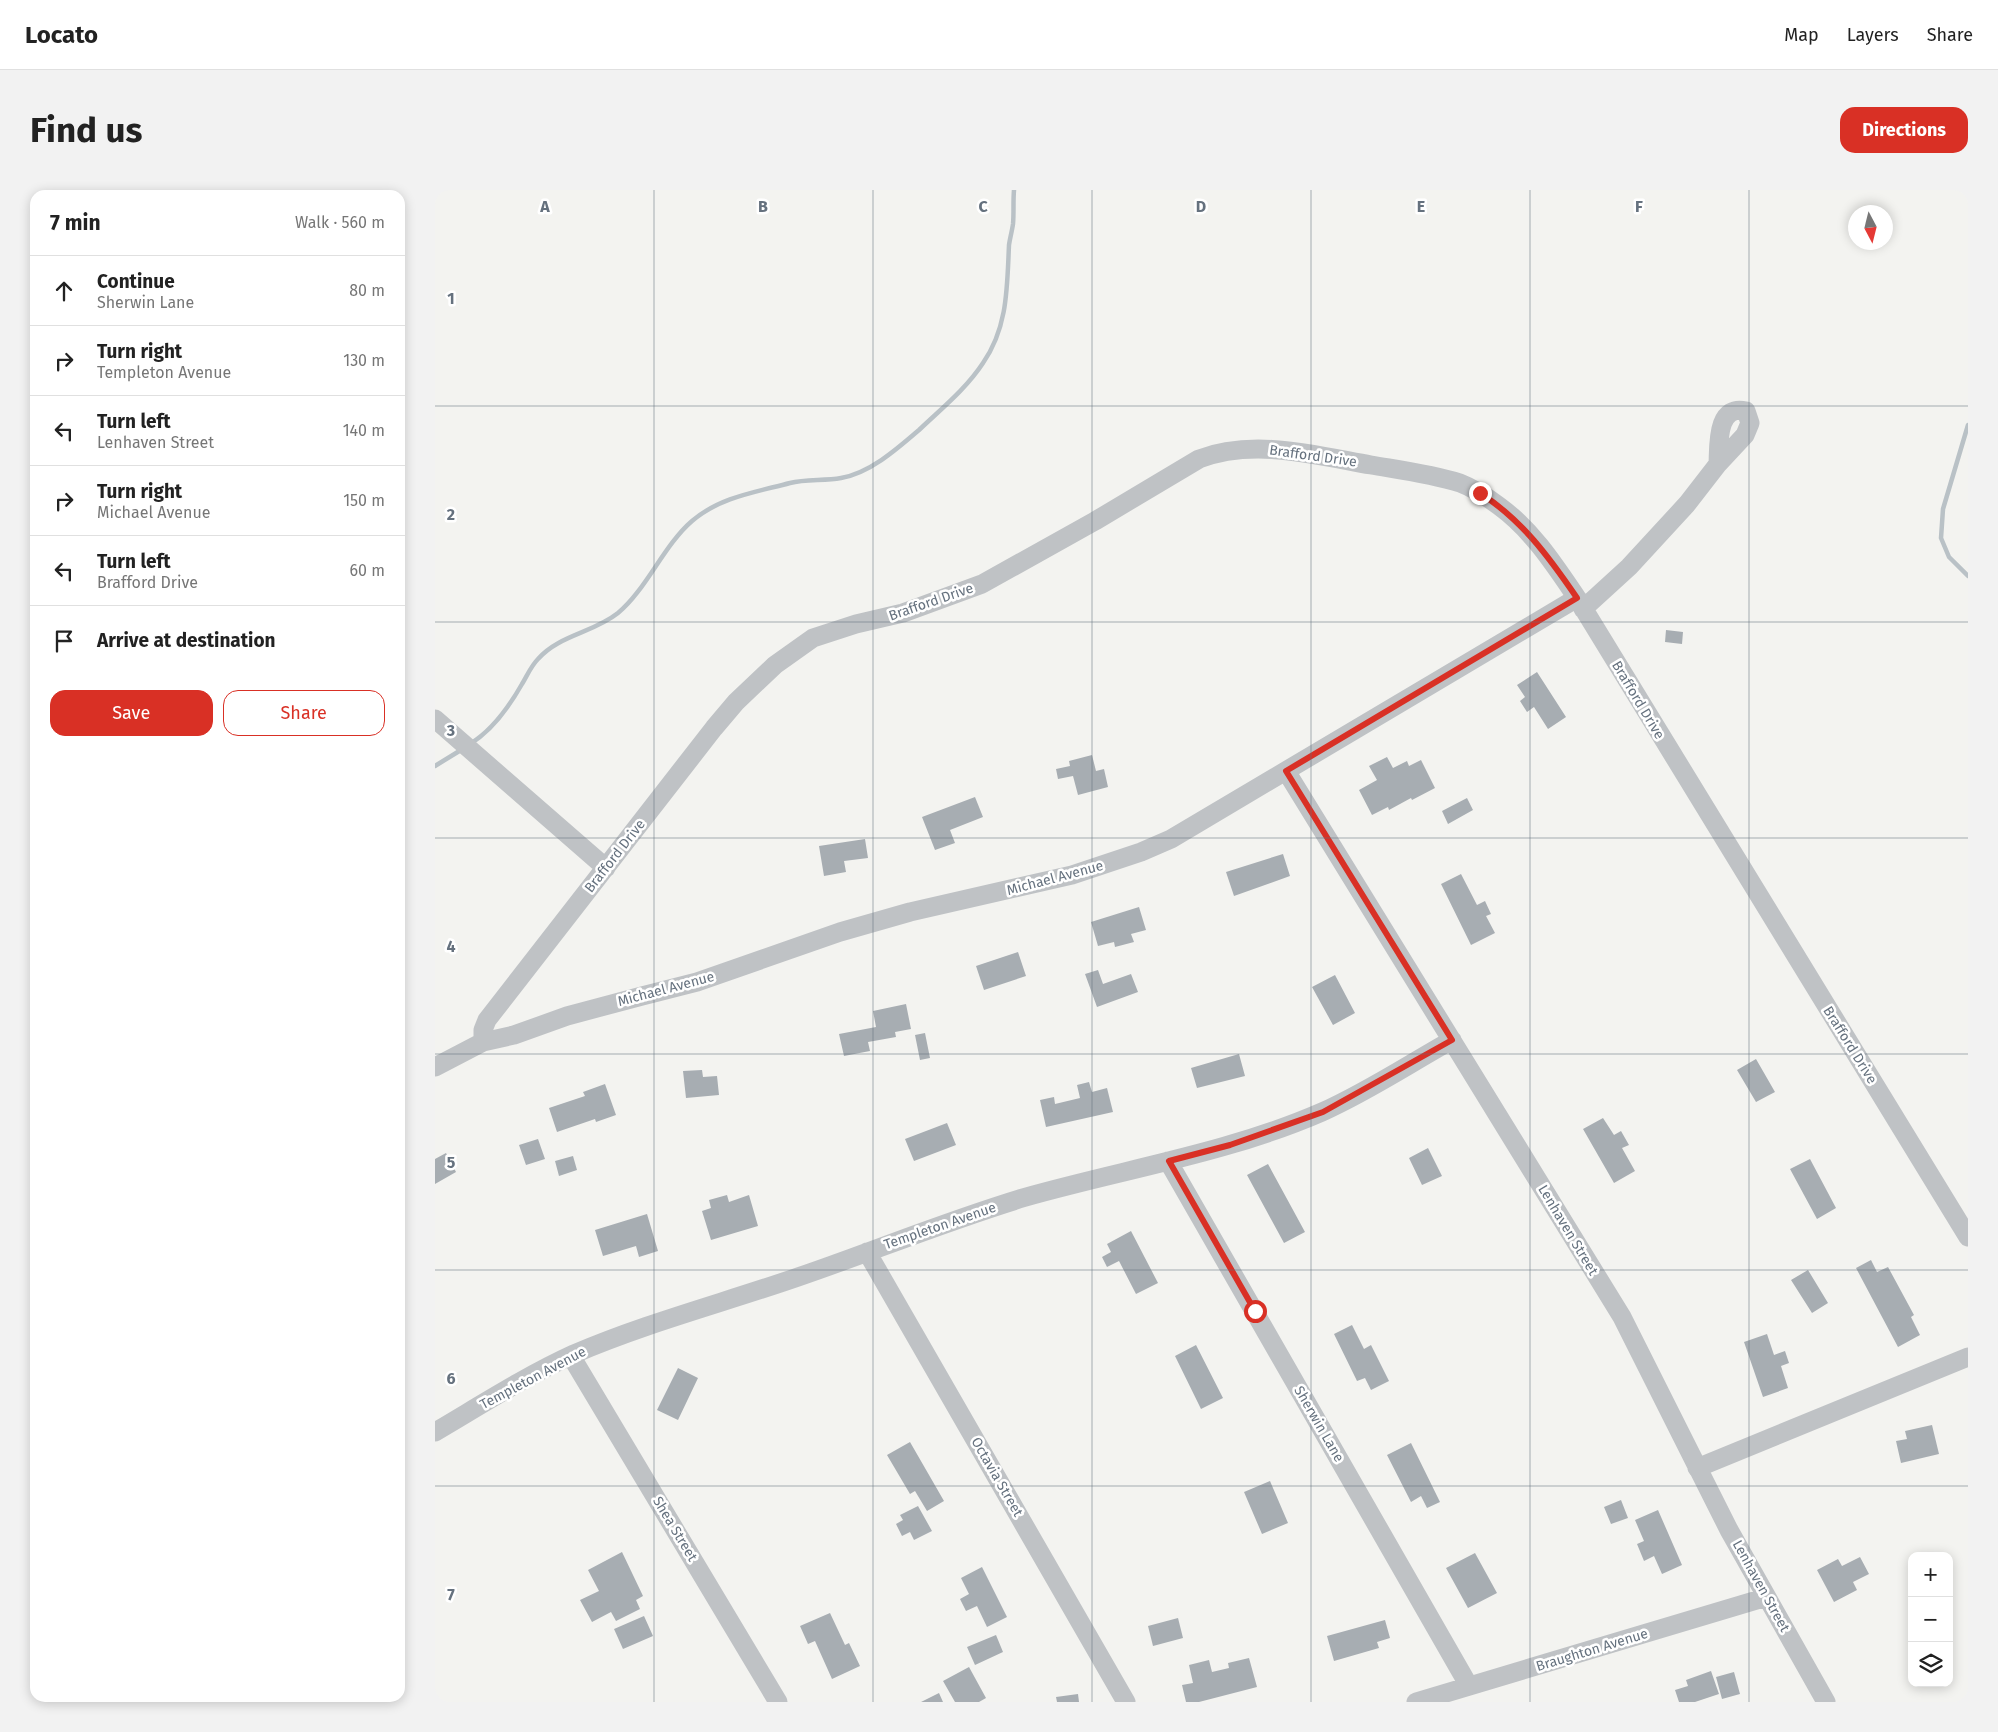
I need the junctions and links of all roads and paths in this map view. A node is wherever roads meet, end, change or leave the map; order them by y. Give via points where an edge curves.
1 (1718, 464) dead end
2 (1580, 603) junction
3 (435, 719) edge
4 (1286, 771) junction
5 (606, 868) junction
6 (1452, 1040) junction
7 (483, 1042) junction
8 (435, 1067) edge
9 (1169, 1161) junction
10 (1968, 1237) edge
11 (867, 1252) junction
12 (571, 1356) junction
13 (1968, 1357) edge
14 (435, 1432) edge
15 (1697, 1468) junction
16 (1767, 1597) junction
17 (1469, 1686) junction
18 (778, 1702) edge
19 (1126, 1702) edge
20 (1416, 1702) edge
21 (1826, 1702) edge

1 - 2 street, Michael Avenue via 1687,504 1629,567
2 - 4 street, Michael Avenue
2 - 5 street, Brafford Drive via 1548,555 1517,520 1486,497 1461,484 1291,451 1257,449 1212,454 1199,458 982,584 903,613 813,638 775,665 736,702
2 - 10 street, Brafford Drive
3 - 5 street
4 - 6 street, Lenhaven Street
4 - 7 street, Michael Avenue via 1171,839 1141,852 1072,875 910,912 839,932 697,982
5 - 7 street, Brafford Drive via 487,1020
6 - 9 street, Templeton Avenue via 1323,1112 1239,1142
6 - 15 street, Lenhaven Street via 1622,1317
7 - 8 street
9 - 11 street, Templeton Avenue via 1026,1197
9 - 17 street, Sherwin Lane
11 - 12 street, Templeton Avenue via 607,1340
11 - 19 street, Octavia Street
12 - 14 street, Templeton Avenue via 535,1373
12 - 18 street, Shea Street
13 - 15 street
15 - 16 street, Lenhaven Street
16 - 17 street, Braughton Avenue
16 - 21 street, Lenhaven Street
17 - 20 street, Braughton Avenue

